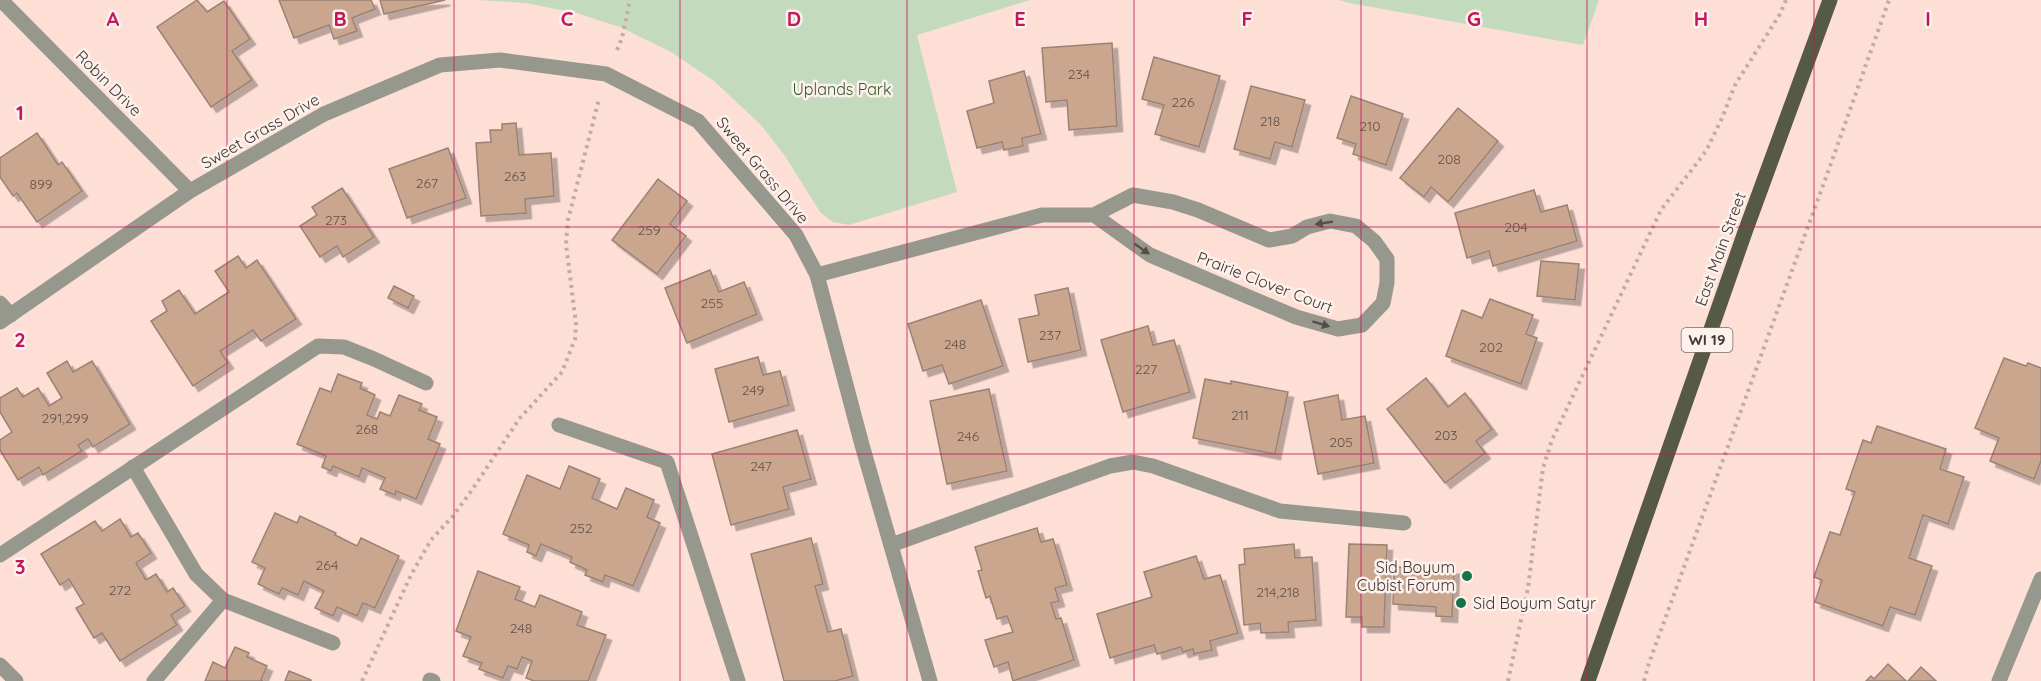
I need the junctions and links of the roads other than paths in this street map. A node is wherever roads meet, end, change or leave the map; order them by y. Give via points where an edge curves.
1 (1, 0) edge
2 (1830, 0) edge
3 (189, 191) junction
4 (1094, 215) junction
5 (817, 275) junction
6 (0, 303) edge
7 (5, 319) edge
8 (426, 383) dead end
9 (559, 425) dead end
10 (133, 467) junction
11 (1404, 523) dead end
12 (891, 545) junction
13 (0, 555) edge
14 (2041, 579) edge
15 (223, 600) junction
16 (333, 643) dead end
17 (0, 664) edge
18 (16, 681) edge
19 (154, 681) edge
20 (738, 681) edge
21 (930, 681) edge
22 (1588, 681) edge
23 (1999, 681) edge

1 - 3 street, Robin Drive
2 - 22 main road, East Main Street / WI 19
3 - 5 street, Sweet Grass Drive via 324,114 440,65 500,60 606,74 698,121 796,234
3 - 7 street, Sweet Grass Drive
4 -> 4 street, Prairie Clover Court via 1150,255 1296,317 1338,329 1362,325 1383,303 1387,259 1356,226 1330,221 1292,236 1269,240 1198,210 1133,195
4 - 5 street, Prairie Clover Court via 1042,215
5 - 12 street, Sweet Grass Drive
6 - 7 street
8 - 10 street via 344,347 318,346
9 - 20 street via 667,462
10 - 13 street
10 - 15 street via 196,574
11 - 12 street via 1280,511 1133,462 1110,466
12 - 21 street, Sweet Grass Drive
14 - 23 street
15 - 16 street
15 - 19 street
17 - 18 street

